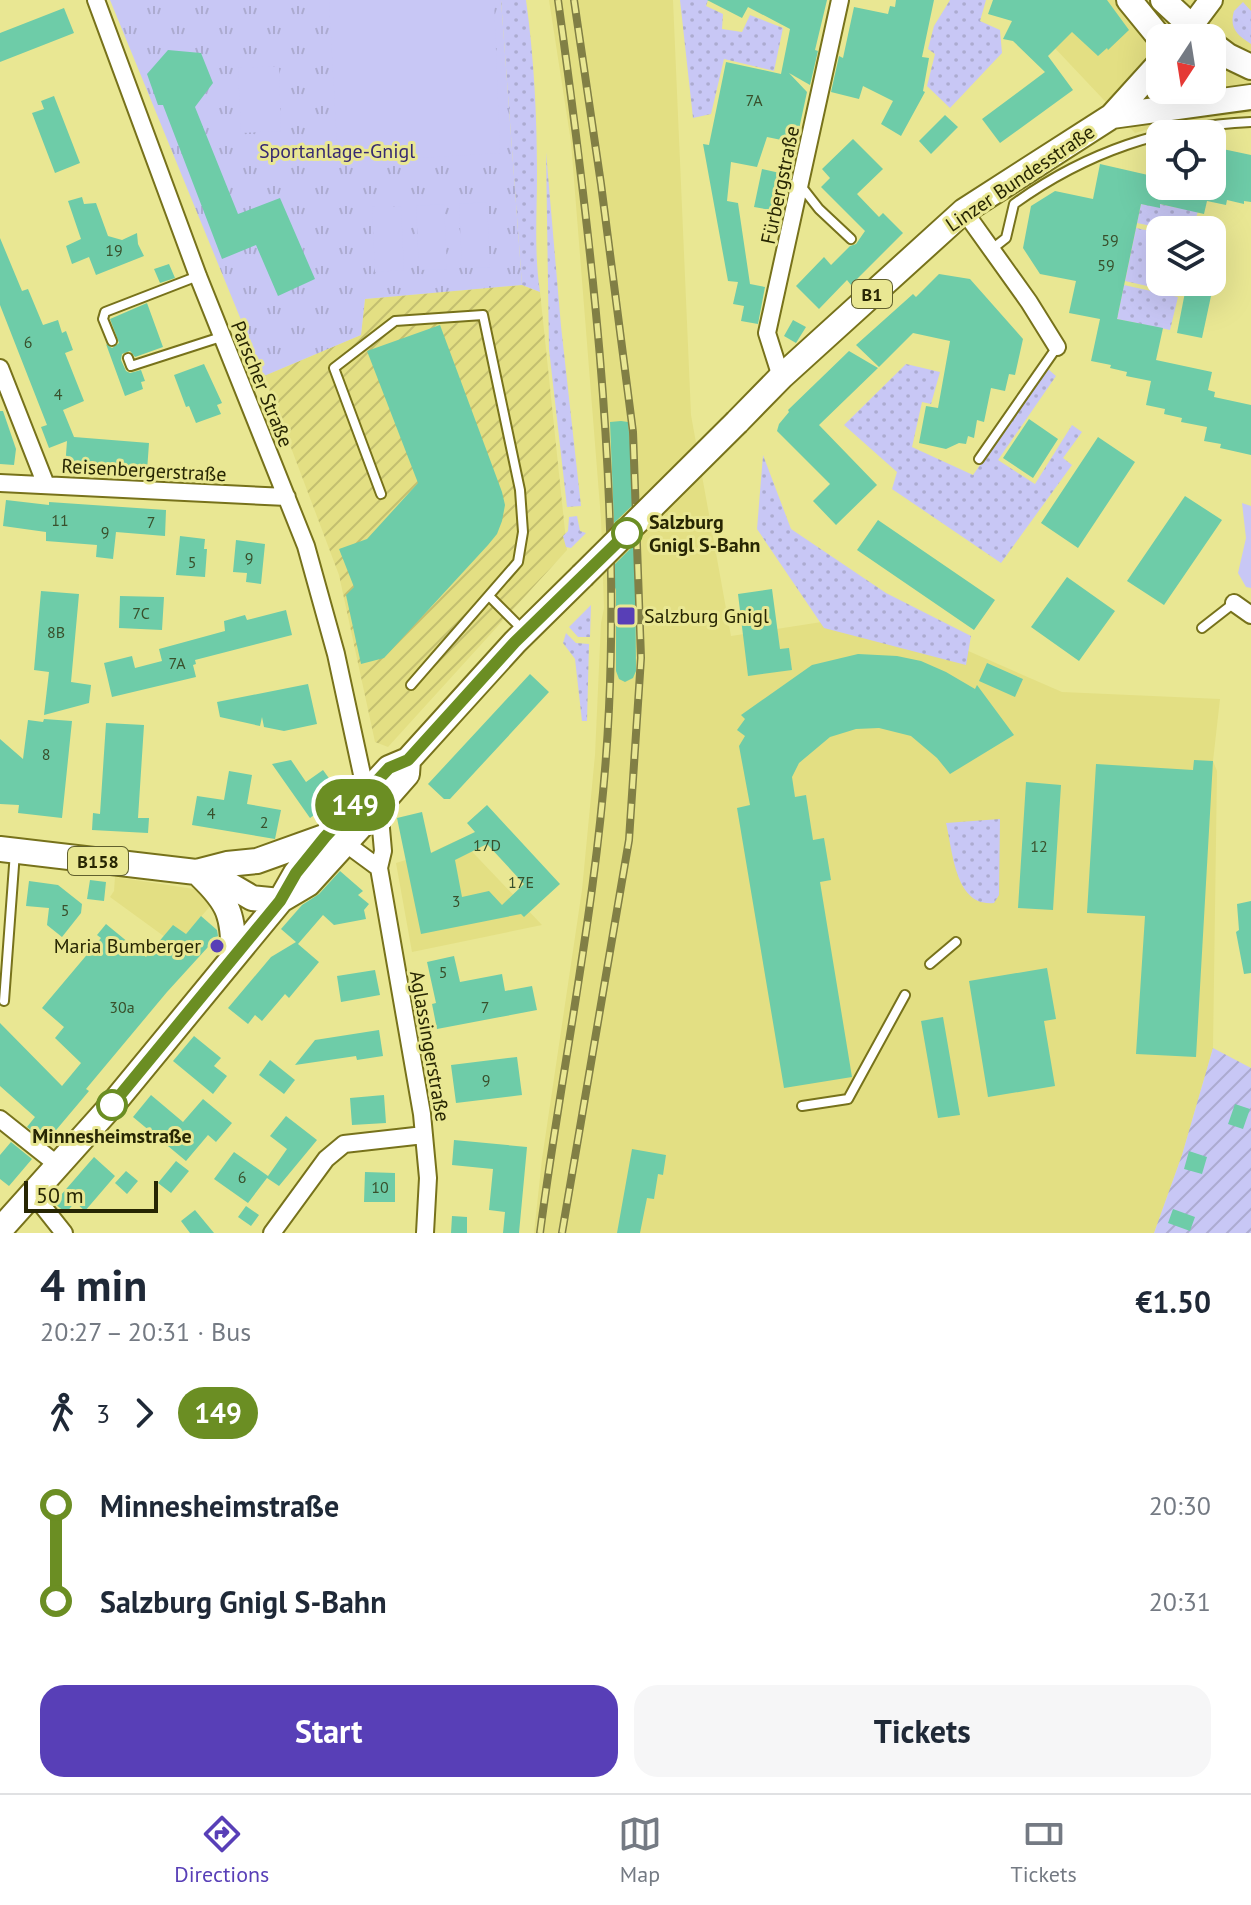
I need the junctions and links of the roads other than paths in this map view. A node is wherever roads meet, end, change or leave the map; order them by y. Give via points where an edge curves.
1 (96, 0) edge
2 (840, 0) edge
3 (1129, 0) edge
4 (1163, 0) edge
5 (1211, 0) edge
6 (1149, 24) edge
7 (1183, 24) edge
8 (1198, 24) edge
9 (1226, 54) edge
10 (1251, 67) edge
11 (1146, 78) edge
12 (1226, 87) edge
13 (1251, 97) edge
14 (1112, 116) junction
15 (1251, 122) edge
16 (801, 186) junction
17 (964, 211) junction
18 (851, 239) dead end
19 (991, 249) junction
20 (198, 276) junction
21 (221, 337) junction
22 (112, 341) dead end
23 (1057, 347) joint
24 (128, 358) dead end
25 (0, 368) edge
26 (781, 377) junction
27 (979, 459) dead end
28 (0, 483) edge
29 (46, 485) junction
30 (381, 494) dead end
31 (287, 497) junction
32 (489, 596) junction
33 (1234, 603) joint
34 (1251, 615) edge
35 (1202, 628) dead end
36 (524, 632) junction
37 (411, 685) dead end
38 (376, 796) junction
39 (335, 840) junction
40 (8, 850) edge
41 (257, 861) junction
42 (379, 868) junction
43 (196, 872) junction
44 (280, 901) junction
45 (956, 942) dead end
46 (234, 955) junction
47 (930, 964) dead end
48 (905, 995) dead end
49 (4, 1001) dead end
50 (802, 1106) dead end
51 (0, 1119) edge
52 (424, 1135) junction
53 (59, 1166) junction
54 (33, 1194) junction
55 (0, 1230) edge
56 (64, 1233) edge
57 (272, 1233) edge
58 (425, 1233) edge

1 - 20 street, Parscher Straße
2 - 16 street, Fürbergstraße
3 - 6 main road
4 - 7 main road
5 - 8 street
9 - 10 main road
11 - 14 main road, Linzer Bundesstraße / B1
12 - 13 main road
13 - 14 main road, B1
14 - 17 main road, Linzer Bundesstraße / B1
15 - 19 lane via 1154,134 1078,163 1014,204 1006,238
16 - 18 lane
16 - 26 street, Fürbergstraße via 767,333
17 - 19 street
17 - 26 main road, Linzer Bundesstraße / B1
19 - 23 street
20 - 21 street, Parscher Straße
20 - 22 lane via 105,312
21 - 24 lane via 131,366
21 - 31 street, Parscher Straße
23 - 27 lane
25 - 29 street
26 - 36 main road, Linzer Bundesstraße / B1, bridge
28 - 29 street, Reisenbergerstraße
29 - 31 street, Reisenbergerstraße
30 - 32 lane via 334,368 395,321 483,315 520,490 523,532 518,562
31 - 38 street, Parscher Straße via 322,598 363,779
32 - 36 lane
32 - 37 lane
33 - 34 street
33 - 35 lane
36 - 38 main road, B1 via 408,760 389,768
38 - 39 main road, B1
38 - 42 street, Aglassingerstraße via 383,851
39 - 41 main road, B158
39 - 42 street
39 - 44 main road, B1 via 308,884
40 - 43 main road, B158
40 - 49 lane
41 - 43 main road, B158
41 - 44 main road via 273,880
42 - 52 street, Aglassingerstraße
43 - 44 main road, B158 via 252,898
43 - 46 main road via 219,894 230,914
44 - 46 main road, B1
45 - 47 lane
46 - 53 main road, B1
48 - 50 lane via 848,1099
51 - 53 street
52 - 57 street via 344,1144 326,1159
52 - 58 street, Aglassingerstraße
53 - 54 main road, B1
54 - 55 main road, B1
54 - 56 street

